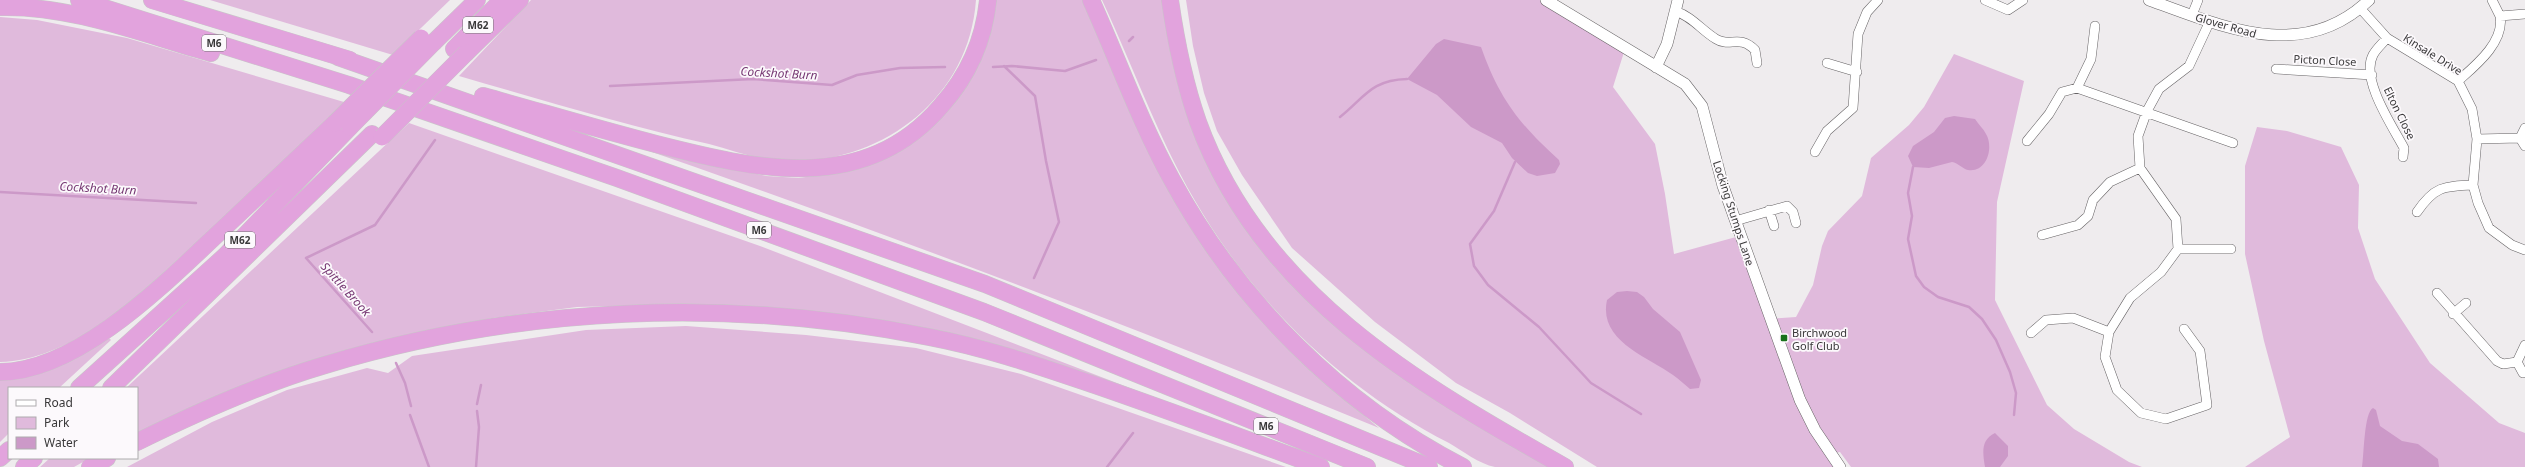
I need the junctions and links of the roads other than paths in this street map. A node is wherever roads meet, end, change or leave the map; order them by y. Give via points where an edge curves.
1 (79, 0) edge
2 (152, 0) edge
3 (464, 0) edge
4 (477, 0) edge
5 (502, 0) edge
6 (520, 0) edge
7 (988, 0) edge
8 (1091, 0) edge
9 (1170, 0) edge
10 (1546, 0) edge
11 (1678, 0) edge
12 (1878, 0) edge
13 (1985, 0) edge
14 (2023, 0) edge
15 (2149, 0) edge
16 (2198, 0) edge
17 (2369, 0) edge
18 (2492, 0) edge
19 (0, 7) edge
20 (2360, 8) junction
21 (1675, 11) junction
22 (2525, 14) edge
23 (2192, 15) junction
24 (2500, 16) junction
25 (2210, 21) junction
26 (2095, 26) dead end
27 (2387, 38) junction
28 (427, 40) junction
29 (460, 51) junction
30 (338, 57) junction
31 (1827, 63) dead end
32 (1756, 64) dead end
33 (1656, 67) junction
34 (2276, 69) dead end
35 (1857, 72) junction
36 (2372, 75) junction
37 (2458, 81) junction
38 (349, 85) junction
39 (2077, 88) junction
40 (2147, 111) junction
41 (343, 125) junction
42 (2525, 128) edge
43 (2478, 140) junction
44 (2027, 141) dead end
45 (2523, 142) edge
46 (2233, 143) dead end
47 (1815, 152) dead end
48 (2403, 157) dead end
49 (2140, 168) junction
50 (2473, 184) junction
51 (1769, 210) junction
52 (2415, 215) dead end
53 (1735, 221) junction
54 (1796, 223) dead end
55 (1774, 226) dead end
56 (2042, 235) dead end
57 (2178, 249) junction
58 (2231, 249) dead end
59 (2525, 250) edge
60 (2437, 293) dead end
61 (2466, 303) dead end
62 (2453, 314) junction
63 (2184, 329) dead end
64 (2109, 332) junction
65 (2031, 333) dead end
66 (2525, 345) edge
67 (2517, 362) junction
68 (0, 372) edge
69 (2523, 373) dead end
70 (80, 387) edge
71 (112, 387) edge
72 (138, 442) edge
73 (8, 451) edge
74 (0, 458) edge
75 (33, 459) edge
76 (105, 459) edge
77 (24, 467) edge
78 (90, 467) edge
79 (1321, 467) edge
80 (1367, 467) edge
81 (1429, 467) edge
82 (1463, 467) edge
83 (1566, 467) edge
84 (1840, 467) edge

1 - 38 highway, M6
2 - 30 highway, M6
3 - 28 highway
4 - 28 highway, M62
5 - 29 highway, M62
6 - 29 highway
7 - 30 highway via 986,19 972,59 952,94 935,114 893,146 848,164 822,167 770,168 730,163
8 - 82 highway via 1171,179 1240,284 1277,327 1335,381 1407,435
9 - 83 highway via 1177,46 1199,123 1235,197 1285,266 1327,309 1388,359 1457,404
10 - 33 street, Locking Stumps Lane
11 - 21 street
12 - 35 street via 1868,12 1858,34
13 - 14 street via 2008,10
15 - 23 street, Glover Road
16 - 23 street
17 - 20 street, Glover Road
18 - 24 street
19 - 38 highway via 29,6 92,19 246,63
20 - 25 street, Glover Road via 2319,29 2285,36 2246,32
20 - 27 street, Kinsale Drive
21 - 32 street via 1690,17 1716,39 1725,43 1735,40 1749,44 1756,50
21 - 33 street via 1667,44
22 - 24 street
23 - 25 street, Glover Road
24 - 37 street via 2501,28 2495,39 2480,61
25 - 40 street via 2189,66 2159,89
26 - 39 street via 2091,60
27 - 36 street, Elton Close via 2373,55
27 - 37 street, Kinsale Drive
28 - 41 highway, bridge
29 - 71 highway, M62 via 377,136 314,192
30 - 81 highway, M6 via 985,284
31 - 35 street
33 - 53 street, Locking Stumps Lane via 1684,84 1702,106
34 - 36 street, Picton Close
35 - 47 street via 1853,108 1827,131
36 - 48 street, Elton Close via 2375,96 2404,148
37 - 43 street, Kinsale Drive via 2472,109
38 - 80 highway, M6 via 617,178 984,312
39 - 40 street via 2125,107
39 - 44 street via 2062,92 2049,114
40 - 46 street
40 - 49 street via 2138,136
41 - 68 highway via 111,328 58,357 31,367
41 - 70 highway, M62 via 225,256
42 - 45 street
43 - 45 street
43 - 50 street, Kinsale Drive
49 - 56 street via 2110,182 2093,200 2088,216 2078,225
49 - 57 street via 2176,219
50 - 52 street via 2444,186 2430,194
50 - 59 street, Kinsale Drive via 2489,228 2508,243
51 - 53 street
51 - 54 street via 1787,206 1793,212
51 - 55 street
53 - 84 street, Locking Stumps Lane via 1800,400 1815,430
57 - 58 street
57 - 64 street via 2161,272 2130,298
60 - 62 street
61 - 62 street
62 - 67 street via 2493,358 2504,364
63 - 64 street via 2200,351 2207,405 2166,419 2141,413 2117,390 2105,357
64 - 65 street via 2073,318 2046,320
66 - 67 street
67 - 69 street
72 - 79 highway via 248,392 323,365 394,346 468,330 536,321 634,313 734,312 837,323 930,337 1026,361
73 - 74 highway
75 - 77 highway
76 - 78 highway

